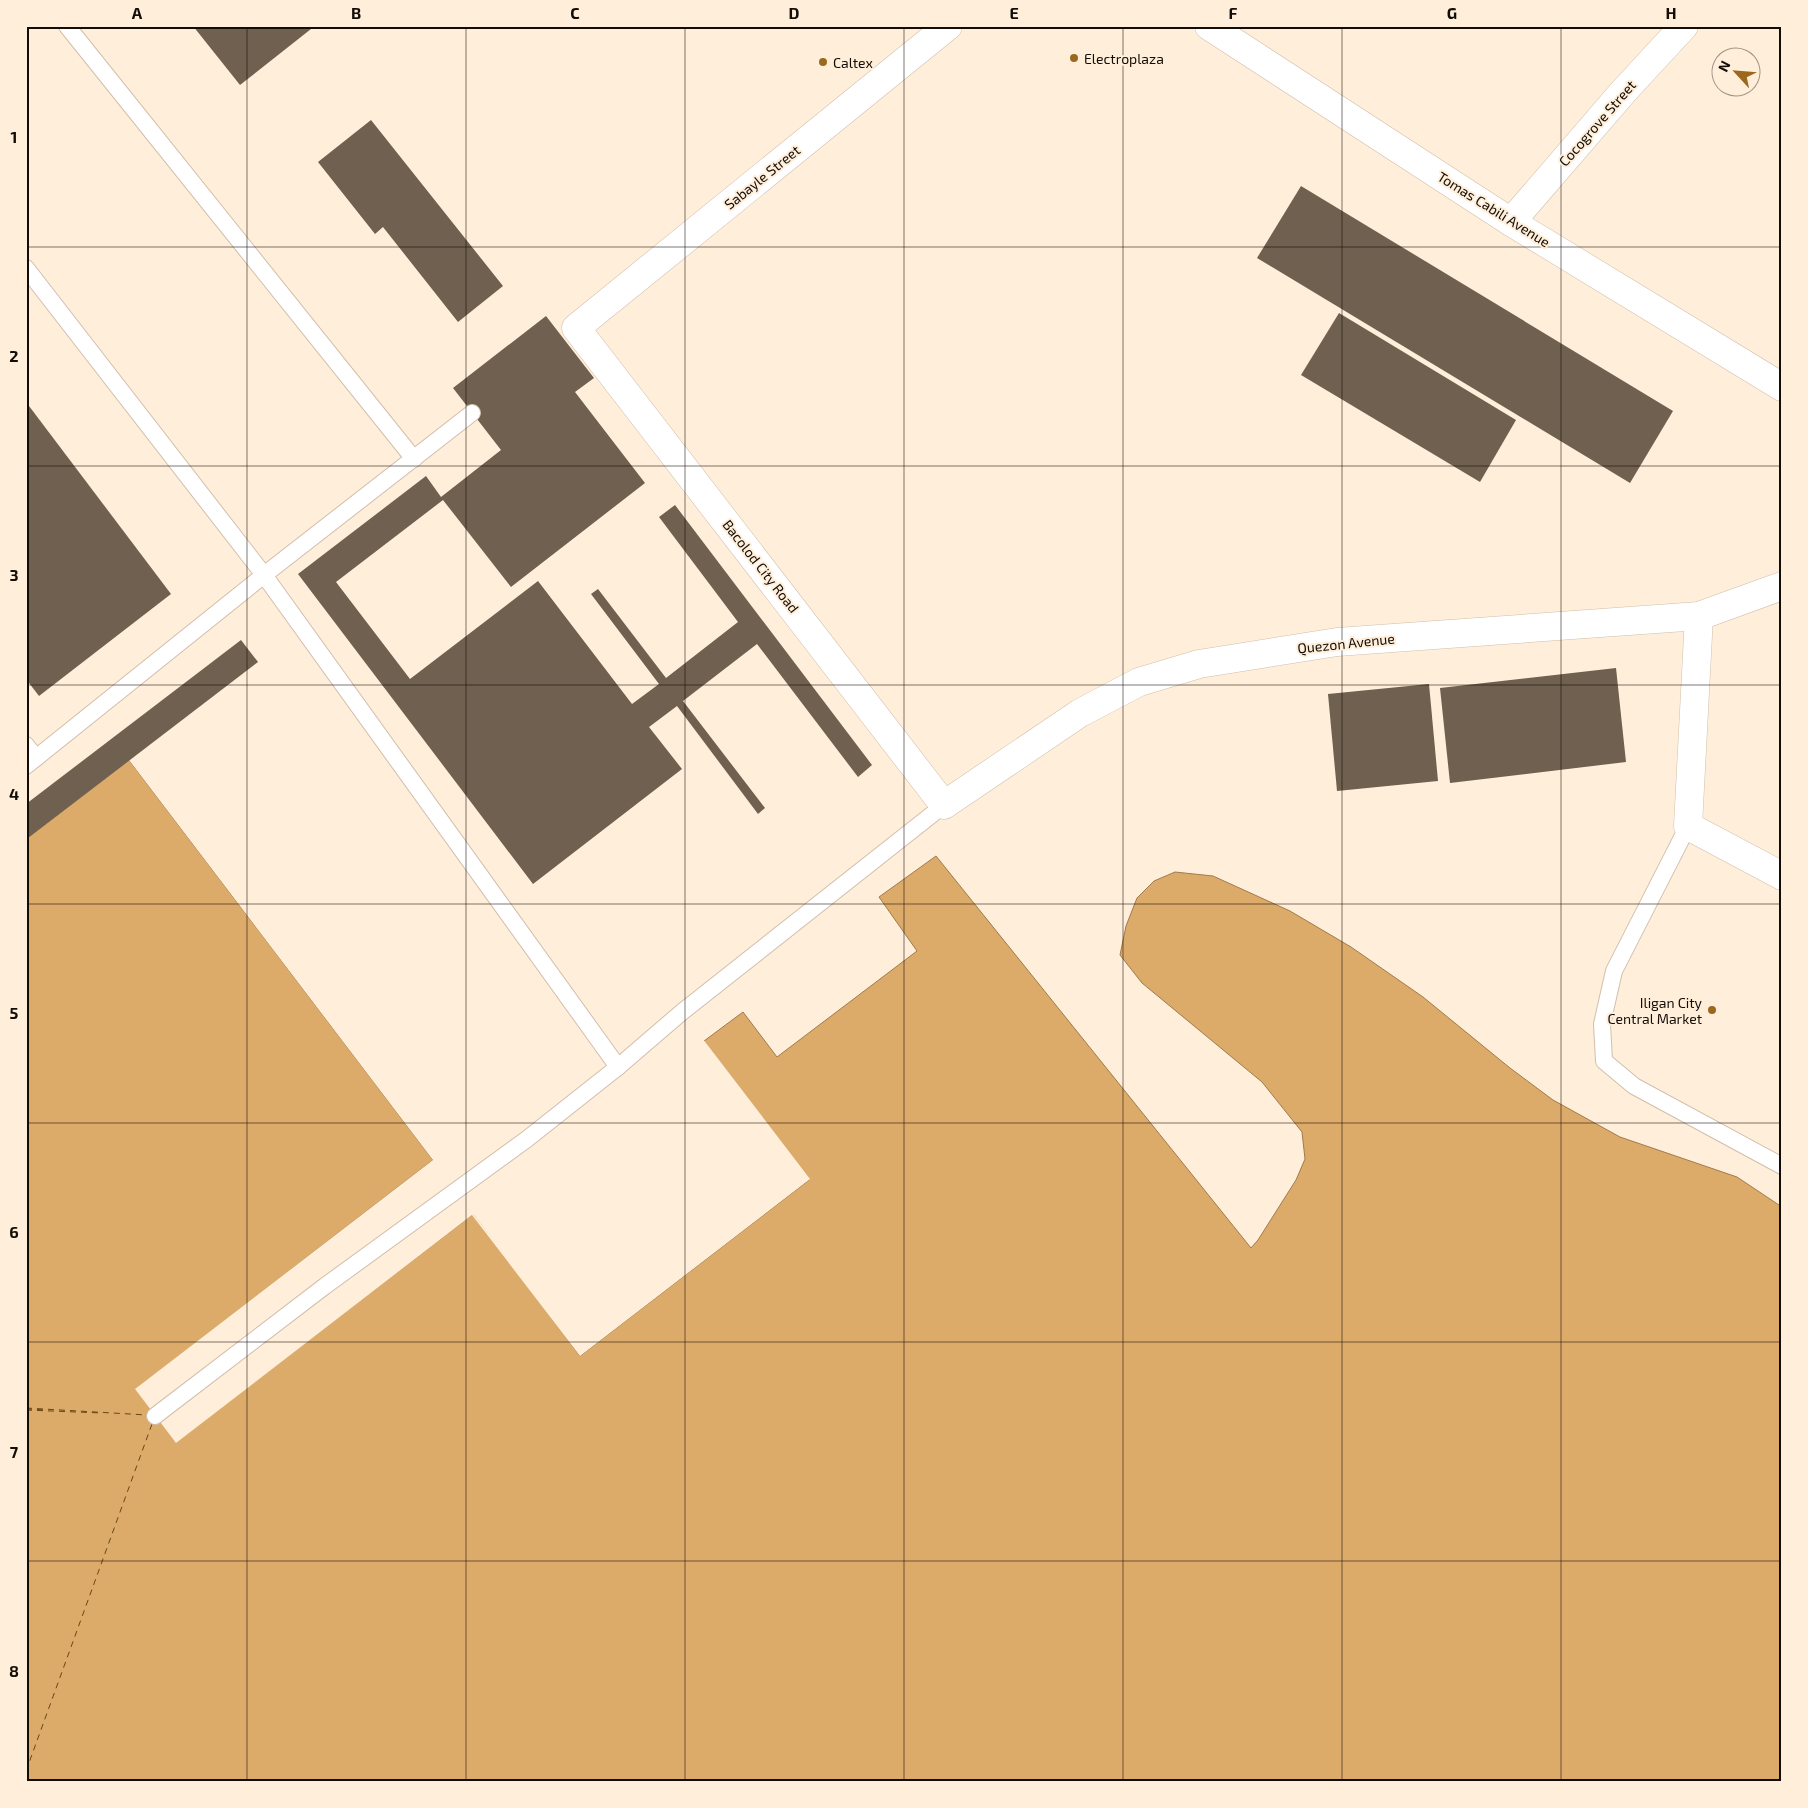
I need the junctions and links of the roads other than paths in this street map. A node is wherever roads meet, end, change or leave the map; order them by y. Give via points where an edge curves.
1 (67, 26) edge
2 (948, 26) edge
3 (1209, 26) edge
4 (1684, 26) edge
5 (1511, 222) junction
6 (26, 268) edge
7 (576, 328) joint
8 (1782, 387) edge
9 (472, 413) dead end
10 (414, 459) junction
11 (264, 574) junction
12 (1782, 586) edge
13 (1699, 616) junction
14 (30, 756) edge
15 (944, 805) junction
16 (1688, 826) junction
17 (1782, 876) edge
18 (618, 1067) junction
19 (1782, 1166) edge
20 (155, 1416) dead end

1 - 10 lane
2 - 7 street, Sabayle Street
3 - 5 street, Tomas Cabili Avenue
4 - 5 street, Cocogrove Street
5 - 8 street, Tomas Cabili Avenue
6 - 11 lane
7 - 15 street, Bacolod City Road
9 - 10 lane
10 - 11 lane
11 - 14 lane
11 - 18 lane
12 - 13 street, Quezon Avenue
13 - 15 street, Quezon Avenue via 1336,642 1199,664 1139,682 1080,713
13 - 16 street
15 - 18 lane via 682,1012
16 - 17 street
16 - 19 lane via 1614,971 1602,1024 1604,1061 1634,1086
18 - 20 lane via 527,1139

